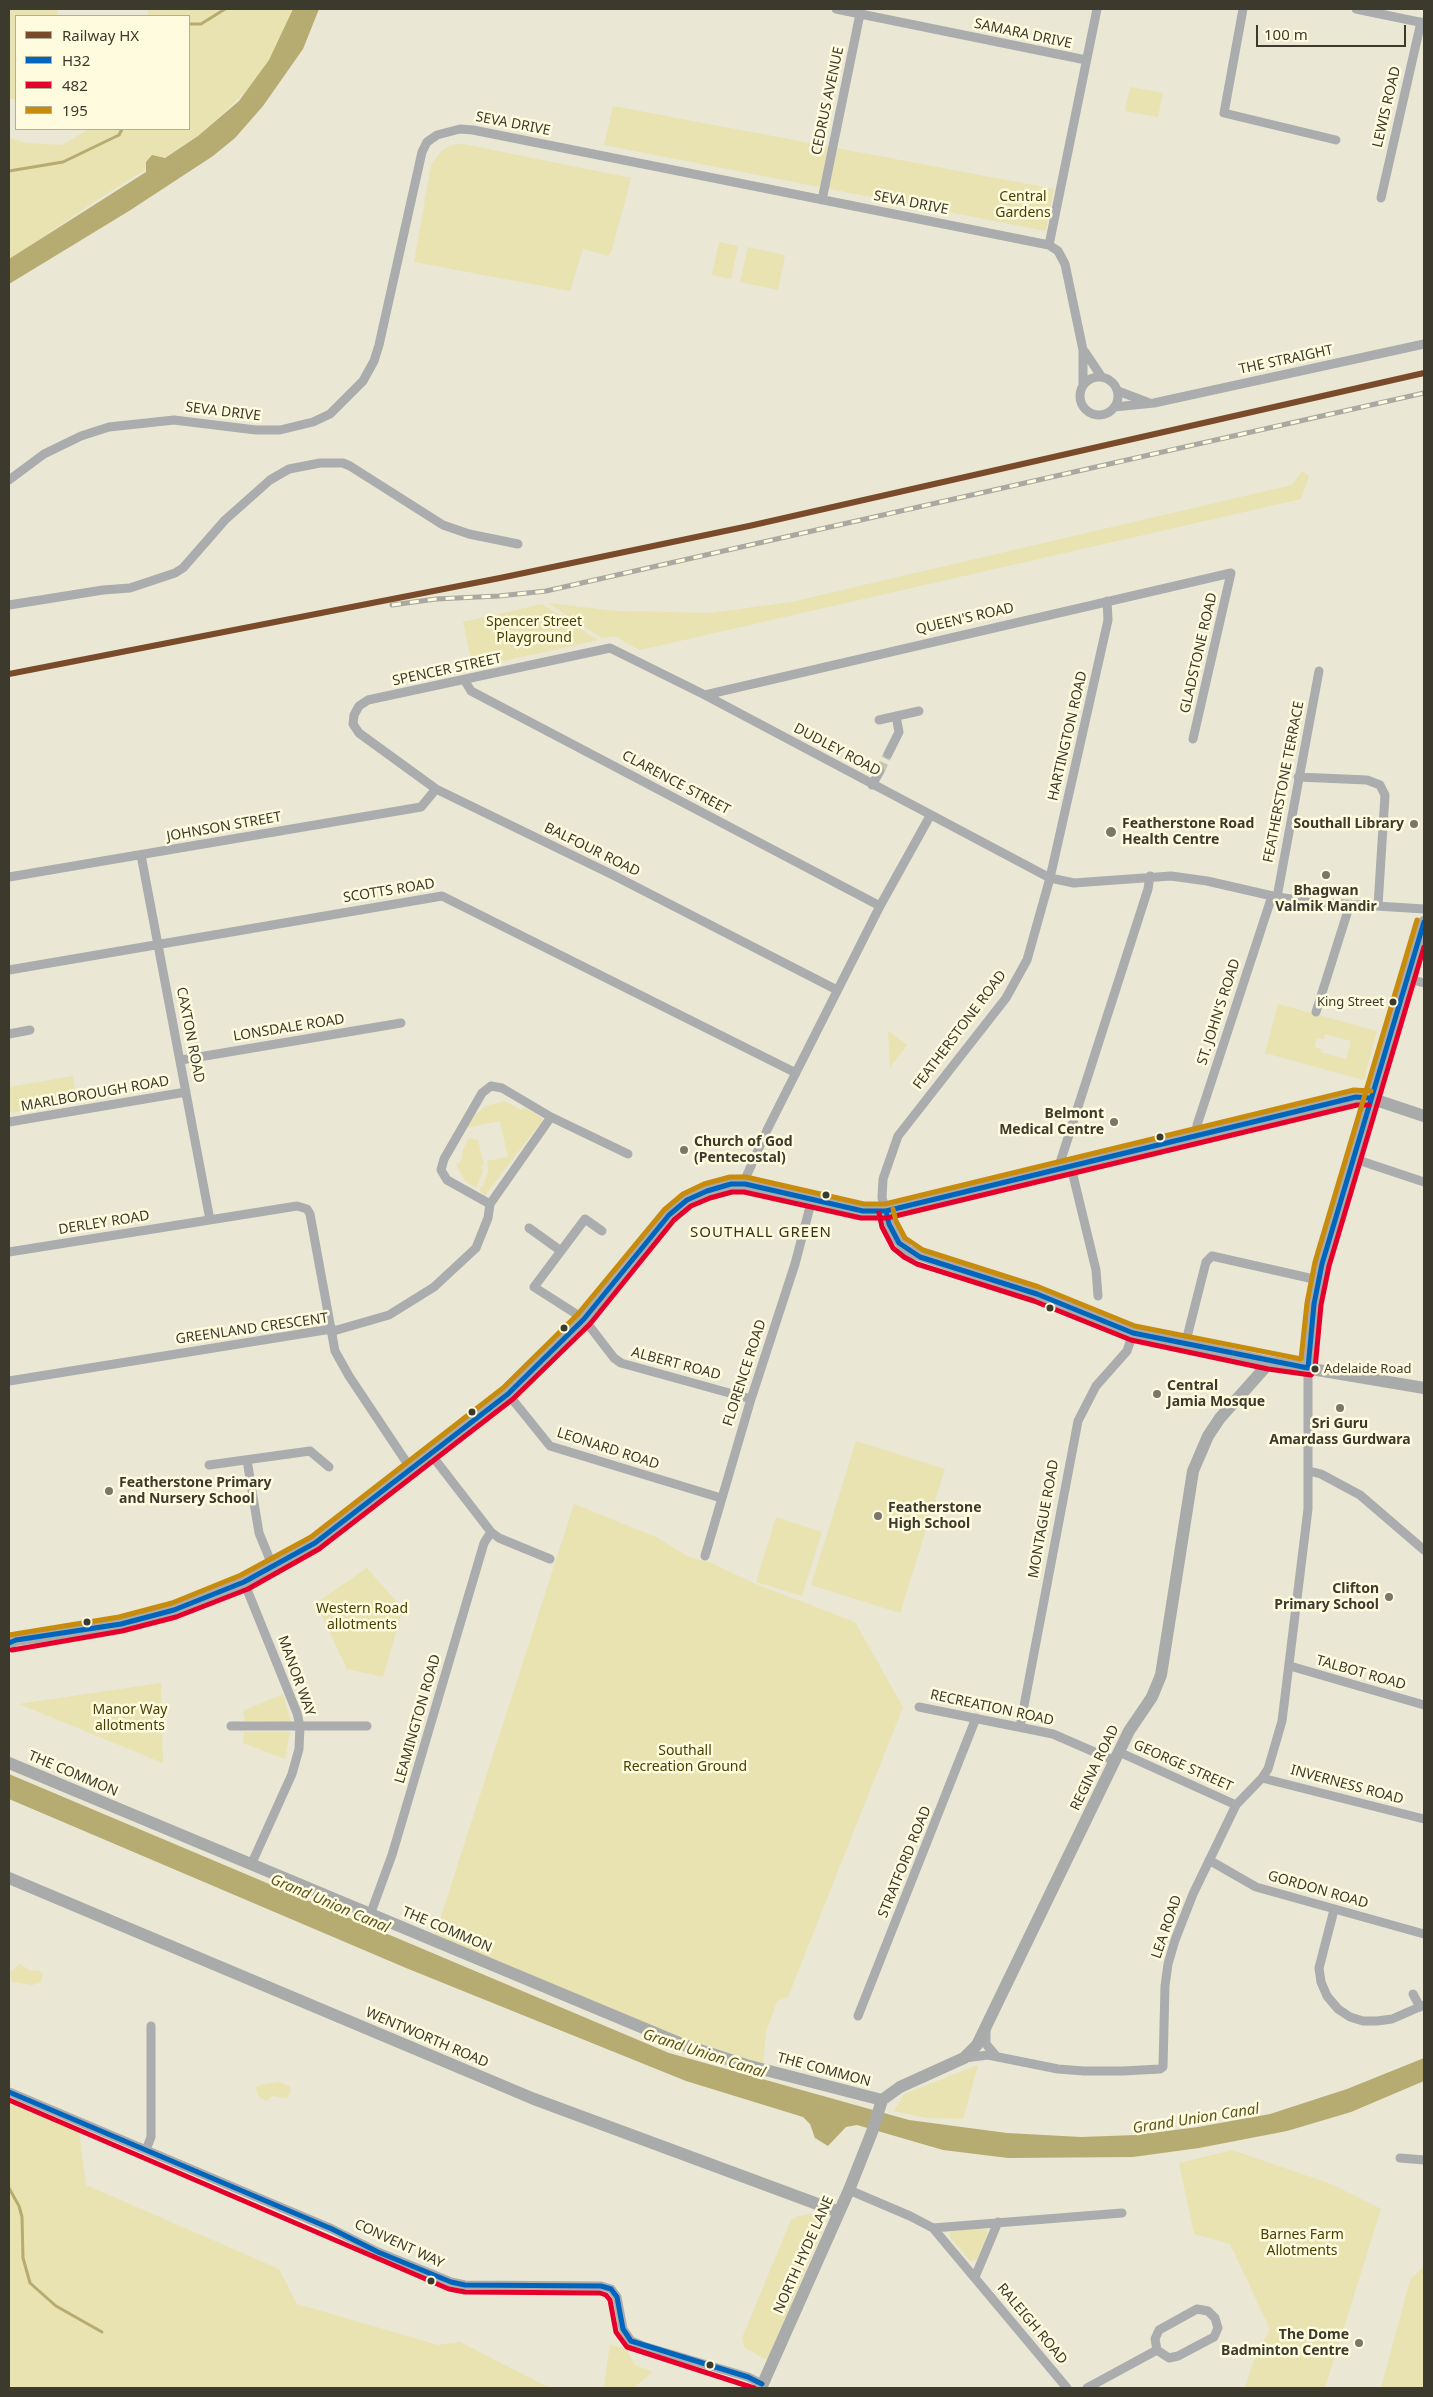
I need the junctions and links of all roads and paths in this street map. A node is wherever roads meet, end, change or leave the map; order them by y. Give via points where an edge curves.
1 (836, 9) edge
2 (1096, 9) edge
3 (1244, 9) edge
4 (1356, 9) edge
5 (861, 11) edge
6 (1422, 23) edge
7 (1086, 60) junction
8 (1075, 114) junction
9 (1084, 116) dead end
10 (1336, 140) dead end
11 (1381, 198) dead end
12 (822, 200) junction
13 (1049, 245) junction
14 (1424, 344) edge
15 (1083, 350) junction
16 (1100, 376) junction
17 (1083, 384) junction
18 (1118, 391) junction
19 (1154, 404) junction
20 (1114, 408) junction
21 (9, 480) edge
22 (518, 544) dead end
23 (1231, 573) joint
24 (1107, 601) junction
25 (9, 605) edge
26 (610, 648) joint
27 (1319, 671) dead end
28 (465, 680) junction
29 (705, 695) junction
30 (919, 711) dead end
31 (354, 715) joint
32 (896, 716) junction
33 (879, 720) dead end
34 (1193, 739) dead end
35 (888, 754) tunnel mouth
36 (880, 771) tunnel mouth
37 (1298, 777) junction
38 (872, 785) junction
39 (436, 789) junction
40 (930, 816) junction
41 (141, 855) junction
42 (1150, 876) junction
43 (9, 877) edge
44 (1050, 878) junction
45 (1274, 897) junction
46 (1350, 904) junction
47 (880, 906) junction
48 (1378, 906) junction
49 (1424, 909) edge
50 (1424, 922) edge
51 (158, 945) junction
52 (9, 970) edge
53 (1406, 978) junction
54 (1424, 983) edge
55 (838, 990) junction
56 (1316, 1012) dead end
57 (401, 1023) dead end
58 (30, 1030) dead end
59 (9, 1033) edge
60 (180, 1060) junction
61 (796, 1073) junction
62 (186, 1092) junction
63 (1370, 1098) junction
64 (1424, 1116) edge
65 (551, 1117) junction
66 (9, 1122) edge
67 (1196, 1137) junction
68 (628, 1154) dead end
69 (1352, 1158) junction
70 (1064, 1168) junction
71 (1424, 1182) edge
72 (745, 1184) junction
73 (812, 1199) junction
74 (490, 1204) junction
75 (886, 1211) junction
76 (210, 1220) junction
77 (529, 1228) dead end
78 (602, 1231) dead end
79 (561, 1251) junction
80 (9, 1252) edge
81 (1318, 1280) junction
82 (1098, 1296) dead end
83 (584, 1319) junction
84 (331, 1330) junction
85 (1132, 1333) junction
86 (1185, 1345) junction
87 (1246, 1357) junction
88 (1270, 1362) junction
89 (1308, 1368) junction
90 (9, 1381) edge
91 (1248, 1388) junction
92 (1424, 1388) edge
93 (508, 1394) junction
94 (751, 1399) junction
95 (430, 1453) junction
96 (247, 1460) junction
97 (209, 1465) dead end
98 (329, 1467) dead end
99 (411, 1469) junction
100 (1309, 1471) junction
101 (722, 1498) junction
102 (491, 1532) junction
103 (1424, 1550) edge
104 (705, 1556) dead end
105 (550, 1559) dead end
106 (273, 1567) junction
107 (244, 1582) junction
108 (11, 1640) edge
109 (1290, 1666) junction
110 (1424, 1705) edge
111 (919, 1707) dead end
112 (976, 1718) junction
113 (231, 1726) dead end
114 (300, 1726) junction
115 (366, 1726) dead end
116 (1020, 1727) junction
117 (1117, 1757) junction
118 (9, 1763) edge
119 (1262, 1778) junction
120 (1236, 1806) junction
121 (1424, 1819) edge
122 (1209, 1860) junction
123 (251, 1865) junction
124 (9, 1878) edge
125 (1334, 1910) junction
126 (370, 1915) junction
127 (1424, 1934) edge
128 (1413, 1994) dead end
129 (1422, 2006) edge
130 (858, 2016) dead end
131 (150, 2026) dead end
132 (987, 2029) junction
133 (996, 2056) junction
134 (964, 2058) junction
135 (9, 2092) edge
136 (880, 2104) junction
137 (146, 2150) junction
138 (1400, 2158) dead end
139 (1424, 2160) edge
140 (849, 2190) junction
141 (840, 2212) junction
142 (1122, 2214) dead end
143 (998, 2222) junction
144 (933, 2228) junction
145 (975, 2278) junction
146 (1157, 2350) junction
147 (761, 2386) edge
148 (1068, 2388) edge
149 (1087, 2388) edge

1 - 5 street, SAMARA DRIVE
2 - 7 street
3 - 10 street via 1224,113
4 - 6 street
5 - 7 street, SAMARA DRIVE
5 - 12 street, CEDRUS AVENUE
6 - 11 street, LEWIS ROAD
7 - 8 street
8 - 9 street
8 - 13 street
12 - 13 street, SEVA DRIVE
12 - 21 street, SEVA DRIVE via 472,130 460,129 438,135 427,142 418,165 374,361 363,381 330,414 314,422 280,430 174,420 109,427 44,454
13 - 15 street via 1058,251 1065,264
14 - 19 street, THE STRAIGHT
15 - 16 street
15 - 17 street
16 - 17 street
16 - 18 street via 1112,381
17 - 20 street via 1081,403 1089,412 1099,415
18 - 19 street, THE STRAIGHT
18 - 20 street
19 - 20 street, THE STRAIGHT
22 - 25 street via 443,525 350,466 320,463 289,469 270,480 230,515 184,568 175,573 130,588
23 - 24 street, QUEEN'S ROAD
23 - 34 street, GLADSTONE ROAD
24 - 29 street, QUEEN'S ROAD
24 - 44 street, HARTINGTON ROAD via 1108,620
26 - 28 street, SPENCER STREET
26 - 29 street, DUDLEY ROAD
27 - 37 street, FEATHERSTONE TERRACE
28 - 31 street, SPENCER STREET via 368,700
28 - 47 street, CLARENCE STREET via 471,691
29 - 38 street, DUDLEY ROAD
30 - 32 street
31 - 39 street, BALFOUR ROAD via 353,724 359,733
32 - 33 street
32 - 35 street via 899,732
36 - 38 street
37 - 45 street, FEATHERSTONE TERRACE
37 - 48 street via 1367,780 1380,784 1384,795
38 - 40 street, DUDLEY ROAD
39 - 41 street, JOHNSON STREET via 421,807
39 - 55 street, BALFOUR ROAD
40 - 44 street, DUDLEY ROAD
40 - 47 street
41 - 43 street, JOHNSON STREET
41 - 51 street, CAXTON ROAD
42 - 44 street via 1074,883
42 - 45 street via 1207,880
42 - 70 street
44 - 75 street, FEATHERSTONE ROAD via 1032,947 1020,975 1006,998 898,1136 883,1179 882,1198
45 - 46 street
45 - 67 street, ST. JOHN'S ROAD via 1197,1125
46 - 48 street
46 - 56 street
47 - 55 street
48 - 49 street
50 - 53 street
51 - 52 street, SCOTTS ROAD
51 - 60 street, CAXTON ROAD
51 - 61 street, SCOTTS ROAD via 442,896
53 - 54 street
53 - 63 street
55 - 61 street
57 - 60 street, LONSDALE ROAD
58 - 59 street
60 - 62 street, CAXTON ROAD
61 - 72 street
62 - 66 street, MARLBOROUGH ROAD
62 - 76 street, CAXTON ROAD
63 - 64 street
63 - 67 street via 1356,1097
63 - 69 street
65 - 68 street
65 - 74 street
65 - 74 street via 502,1088 491,1086 482,1093 444,1159 441,1170 447,1180
67 - 70 street
69 - 71 street
69 - 81 street
70 - 75 street
70 - 82 street via 1095,1265
72 - 73 street
72 - 83 street via 731,1184 708,1191 687,1200 669,1215
73 - 75 street via 862,1211
73 - 94 street, FLORENCE ROAD via 795,1264
74 - 84 street, GREENLAND CRESCENT via 476,1248 434,1287 389,1316
75 - 85 street via 894,1235 908,1251 1037,1294
76 - 80 street, DERLEY ROAD
76 - 84 street, DERLEY ROAD via 296,1206 307,1209
77 - 79 street
78 - 79 street via 585,1220
79 - 83 street, ALBERT ROAD via 534,1287
81 - 86 street via 1212,1256 1206,1262
81 - 89 street
83 - 93 street
83 - 94 street, ALBERT ROAD via 621,1363
84 - 90 street, GREENLAND CRESCENT
84 - 99 street, DERLEY ROAD via 335,1351 349,1376
85 - 86 street
85 - 116 street, MONTAGUE ROAD via 1127,1351 1096,1386 1078,1421
86 - 87 street
87 - 88 street
87 - 91 street via 1251,1372
88 - 89 street
88 - 91 street, REGINA ROAD
89 - 92 street
89 - 100 street
91 - 117 street, REGINA ROAD via 1220,1418 1198,1457 1189,1494 1161,1675
93 - 95 street
93 - 101 street, LEONARD ROAD via 550,1446
94 - 101 street, FLORENCE ROAD
95 - 99 street
95 - 102 street
96 - 97 street
96 - 98 street via 310,1451
96 - 106 street via 259,1533
99 - 106 street via 315,1543
100 - 103 street via 1360,1495
100 - 109 street via 1306,1530
101 - 104 street, FLORENCE ROAD
102 - 105 street
102 - 126 street, LEAMINGTON ROAD via 484,1543
106 - 107 street
107 - 108 street via 174,1610 139,1619
107 - 114 street, MANOR WAY
109 - 110 street, TALBOT ROAD
109 - 119 street via 1282,1721 1268,1769
111 - 112 street, RECREATION ROAD
112 - 116 street, RECREATION ROAD
112 - 130 street, STRATFORD ROAD
113 - 114 street
114 - 115 street
114 - 123 street, MANOR WAY via 299,1749 292,1774
116 - 117 street, RECREATION ROAD via 1058,1735
117 - 120 street, GEORGE STREET
117 - 132 street, REGINA ROAD
118 - 123 street, THE COMMON
119 - 120 street
119 - 121 street, INVERNESS ROAD
120 - 122 street, LEA ROAD
122 - 125 street, GORDON ROAD via 1256,1887
122 - 133 street, LEA ROAD via 1183,1919 1168,1964 1163,2066 1160,2069 1058,2069
123 - 126 street, THE COMMON
124 - 141 street, WENTWORTH ROAD via 534,2099
125 - 127 street, GORDON ROAD
125 - 129 street via 1319,1968 1327,1996 1338,2009 1363,2021 1377,2021 1392,2019
126 - 136 street, THE COMMON via 684,2045
128 - 129 street
131 - 137 street via 151,2137
132 - 133 street via 986,2044
132 - 134 street, REGINA ROAD via 978,2045
133 - 134 street
134 - 136 street, REGINA ROAD via 900,2087
135 - 137 street, CONVENT WAY
136 - 140 street, NORTH HYDE LANE
137 - 147 street, CONVENT WAY via 451,2282 465,2285 601,2286 611,2289 617,2297 623,2329 631,2341 748,2377
138 - 139 street
140 - 141 street, NORTH HYDE LANE
140 - 144 street, RALEIGH ROAD
141 - 147 street, NORTH HYDE LANE
142 - 143 street
143 - 144 street
143 - 145 street
144 - 145 street, RALEIGH ROAD
145 - 148 street, RALEIGH ROAD
146 - 146 street via 1155,2339 1159,2330 1197,2309 1208,2311 1215,2318 1218,2328 1214,2337 1178,2356 1168,2358
146 - 149 street

